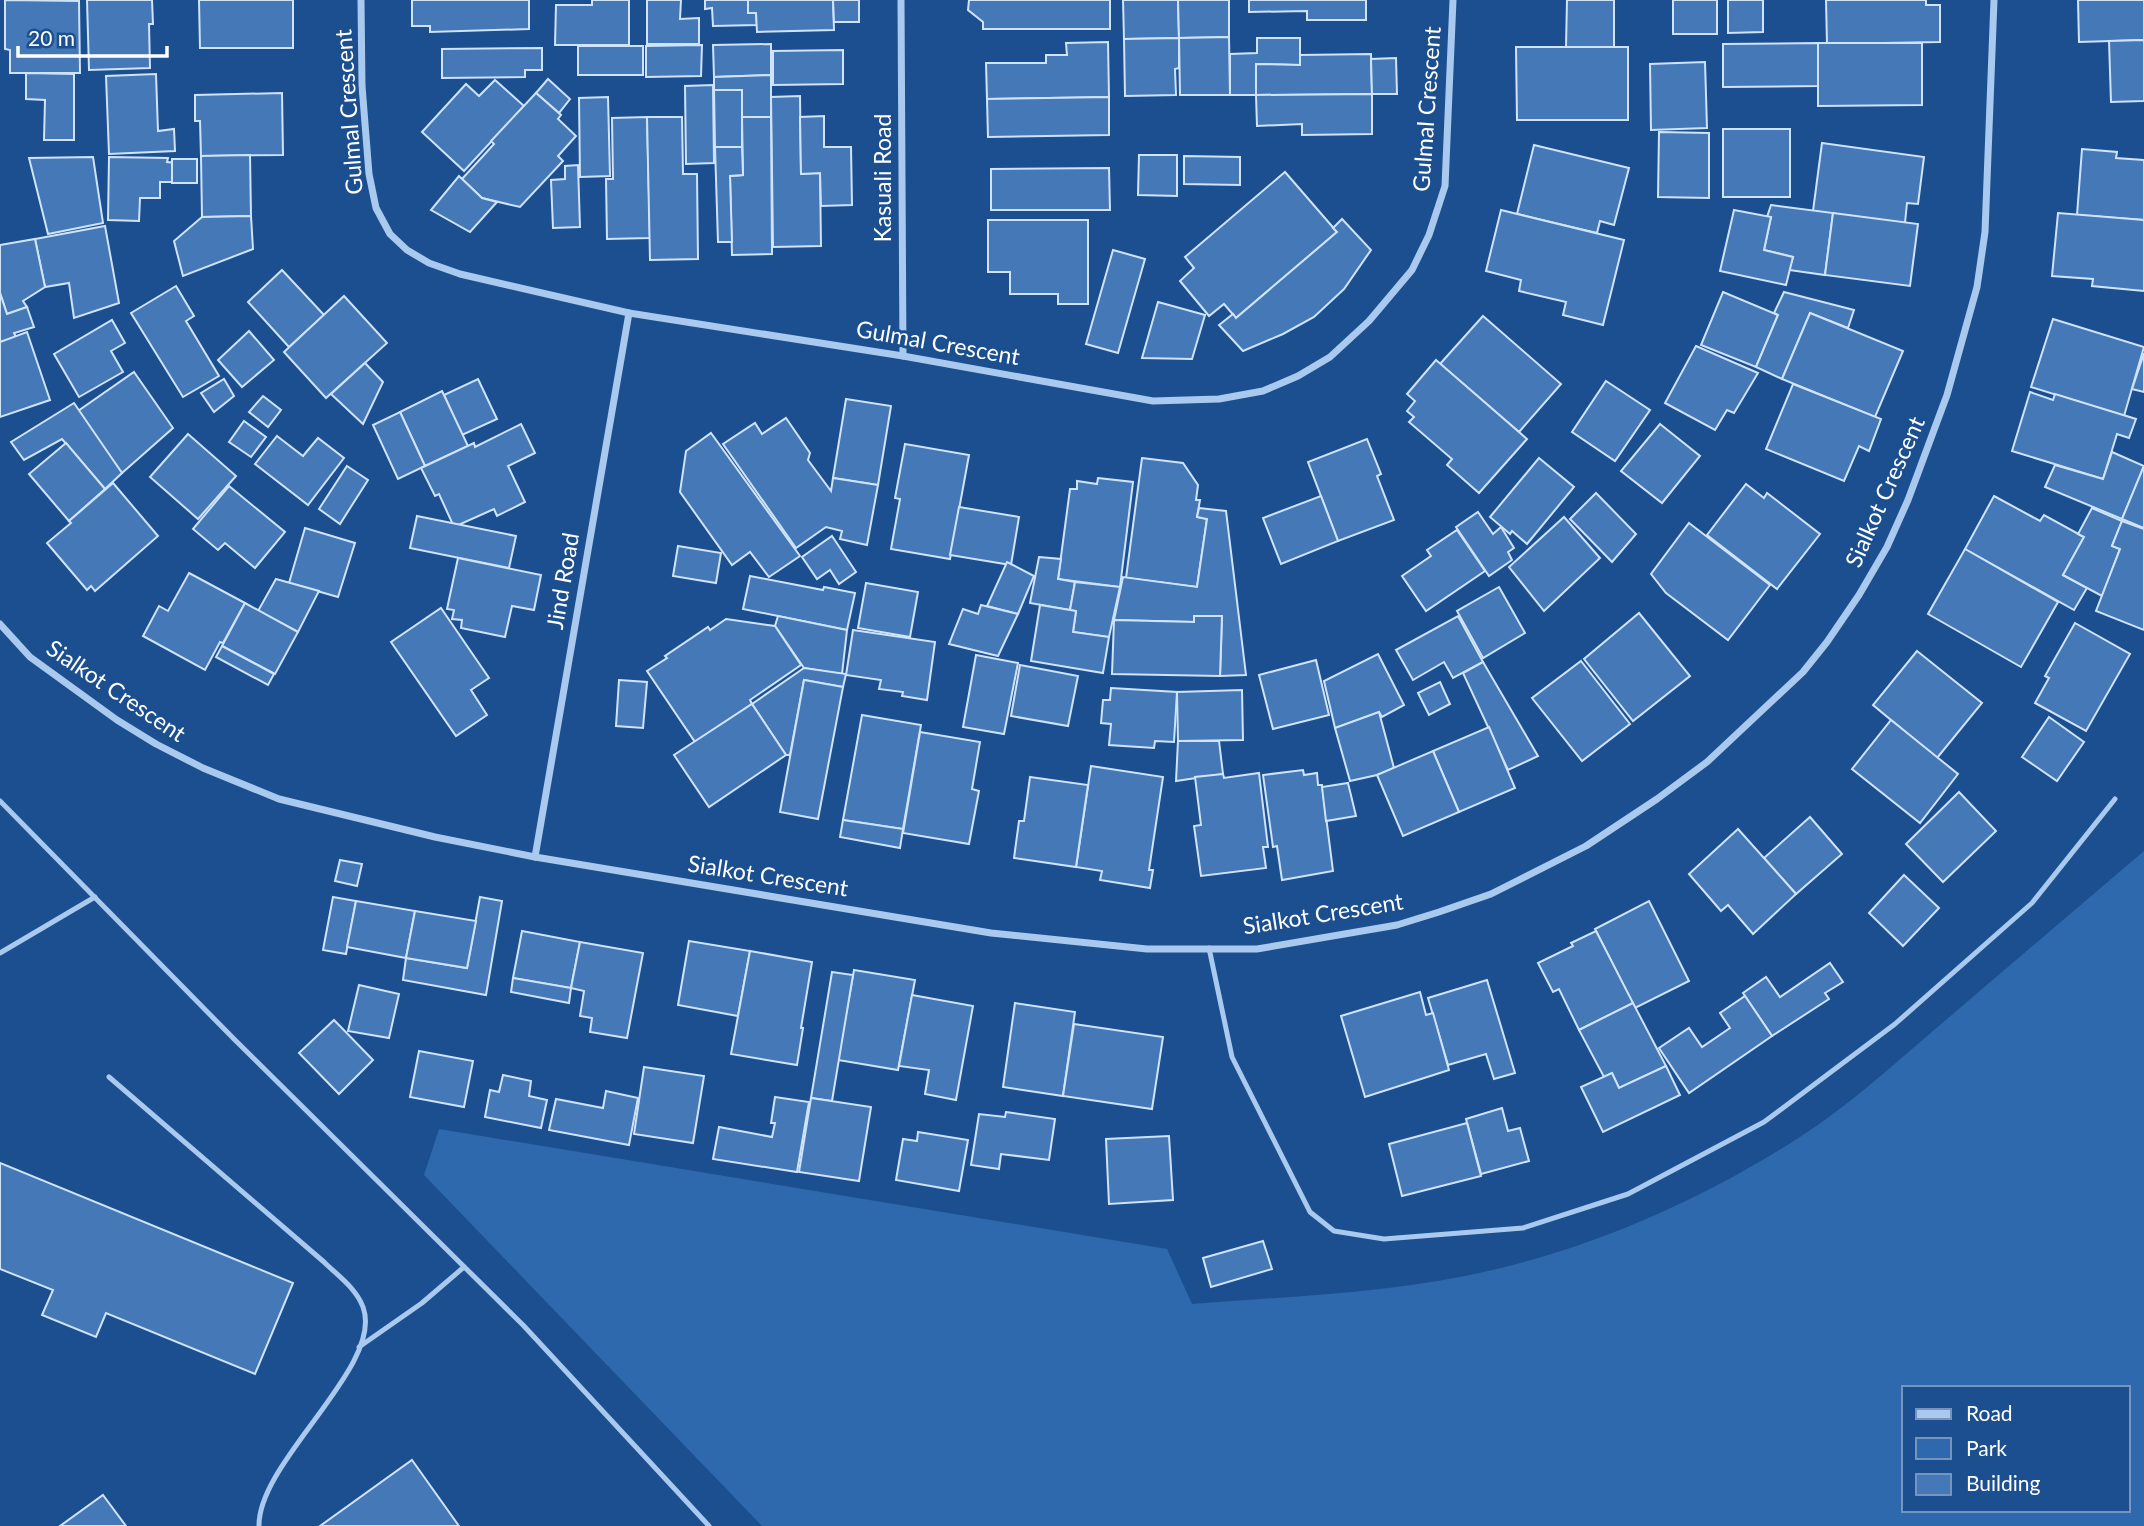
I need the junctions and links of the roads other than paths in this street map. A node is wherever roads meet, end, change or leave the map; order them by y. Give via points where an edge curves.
1 (360, 0) edge
2 (901, 0) edge
3 (1453, 0) edge
4 (1994, 0) edge
5 (629, 313) junction
6 (903, 356) junction
7 (0, 624) edge
8 (2115, 799) dead end
9 (0, 801) edge
10 (535, 857) junction
11 (95, 897) junction
12 (1209, 948) junction
13 (0, 953) edge
14 (109, 1077) dead end
15 (464, 1267) junction
16 (359, 1347) junction
17 (259, 1526) edge
18 (709, 1526) edge

1 - 5 street, Gulmal Crescent via 369,174 376,208 390,234 429,264
2 - 6 street, Kasuali Road
3 - 6 street, Gulmal Crescent via 1445,186 1429,234 1412,270 1369,321 1330,356 1263,391 1219,399 1153,401
4 - 12 street, Sialkot Crescent via 1985,232 1977,287 1947,395 1887,547 1860,595 1803,672 1707,762 1657,800 1586,846 1490,894 1397,925 1257,949
5 - 6 street, Gulmal Crescent
5 - 10 street, Jind Road
7 - 10 street, Sialkot Crescent via 30,657 117,720 203,768 279,799
8 - 12 lane via 2032,903 1895,1024 1764,1122 1628,1194 1522,1228 1384,1239 1334,1231 1310,1212 1232,1057
9 - 11 lane
10 - 12 street, Sialkot Crescent via 991,933 1147,949
11 - 13 lane
11 - 15 lane
14 - 16 lane via 352,1289 363,1308 365,1324
15 - 16 lane
15 - 18 lane
16 - 17 lane via 275,1478

